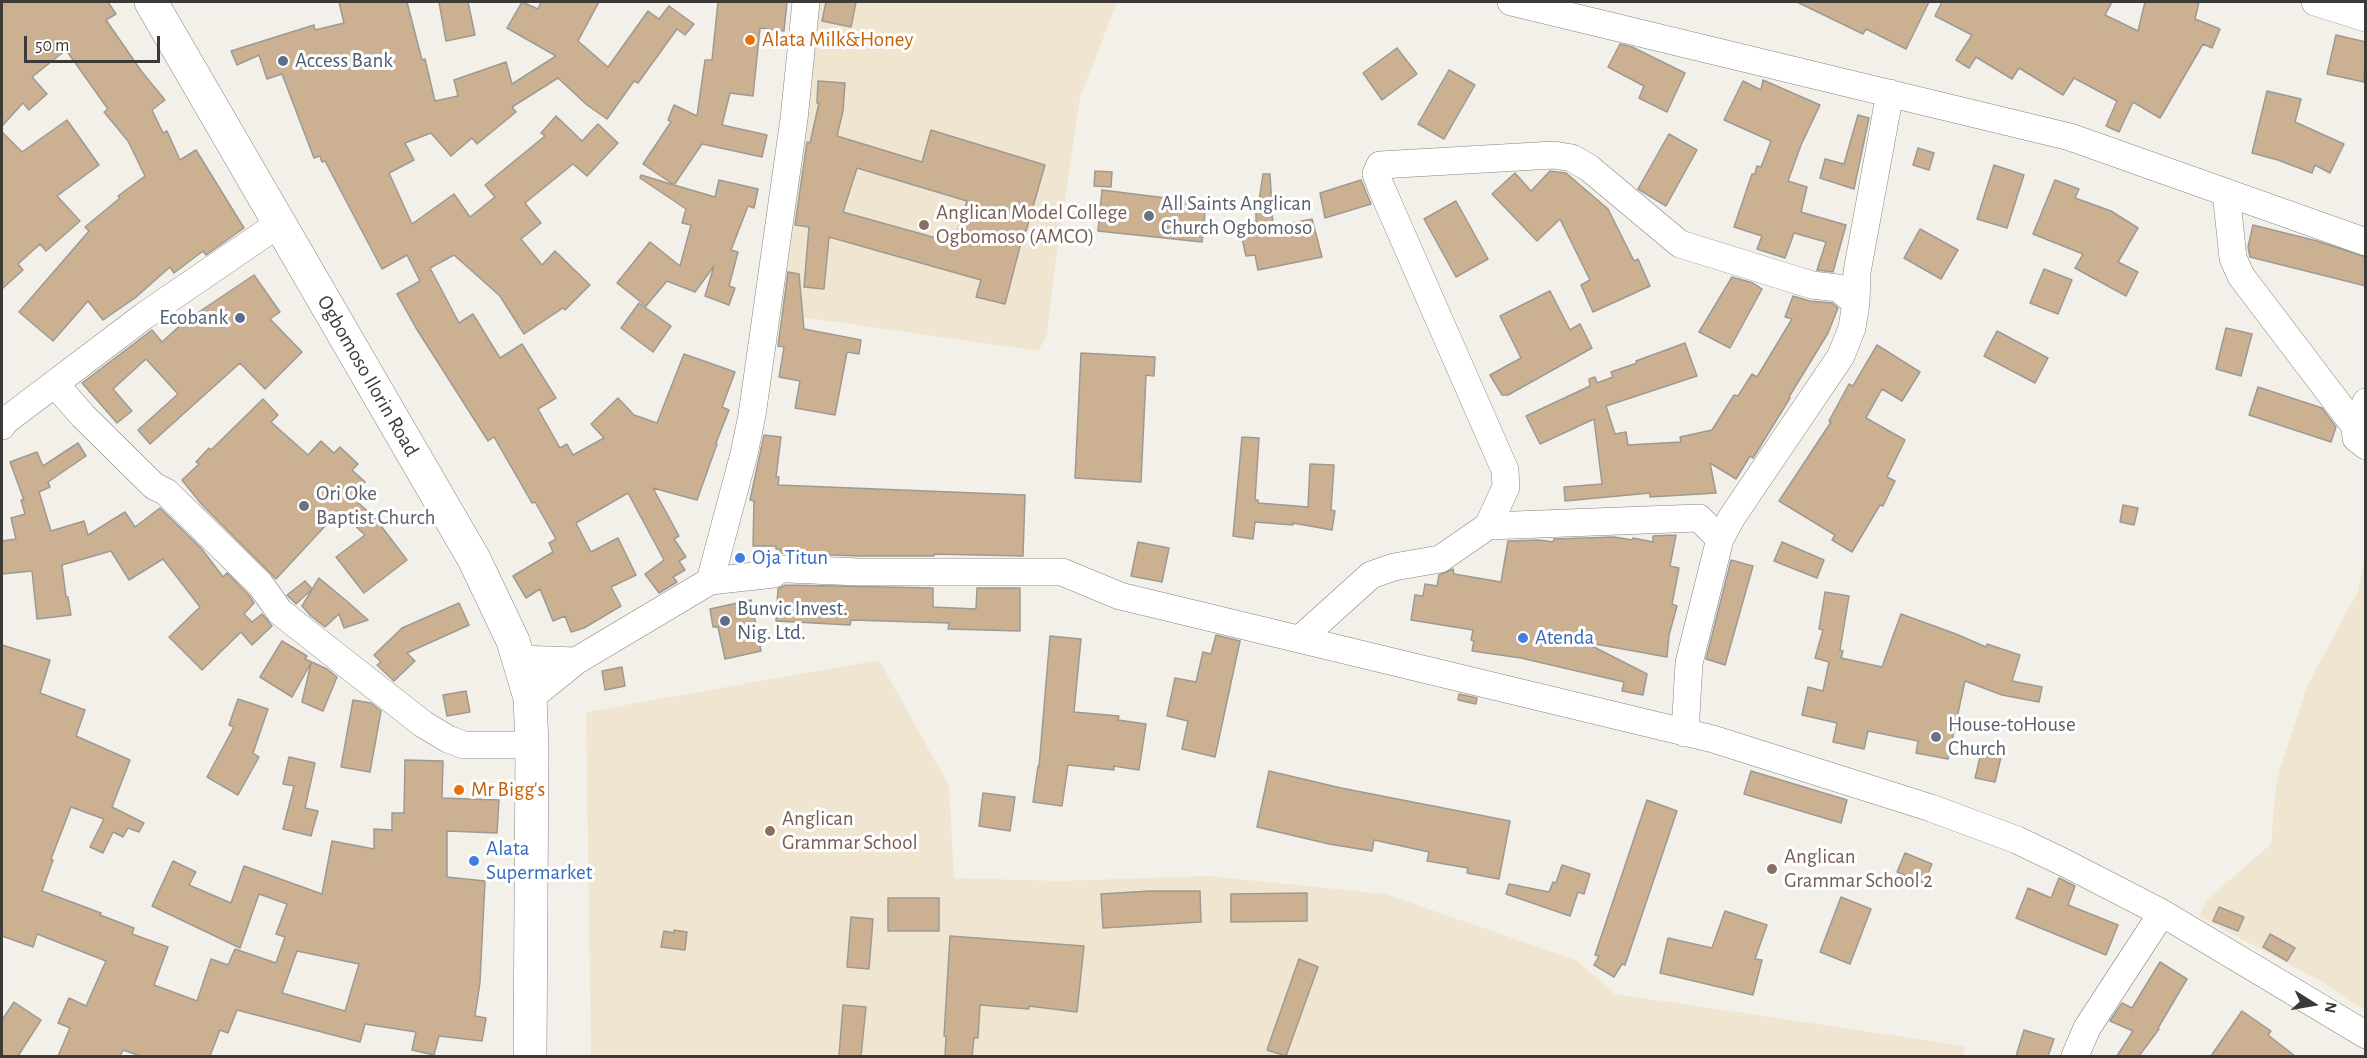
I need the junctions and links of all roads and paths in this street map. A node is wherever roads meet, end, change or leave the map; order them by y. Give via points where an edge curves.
1 (151, 2) edge
2 (806, 2) edge
3 (1511, 2) edge
4 (2315, 2) edge
5 (1564, 7) edge
6 (2366, 18) edge
7 (1890, 93) junction
8 (2226, 192) junction
9 (280, 223) junction
10 (2366, 242) edge
11 (1851, 288) junction
12 (55, 384) junction
13 (2362, 425) edge
14 (2, 426) edge
15 (1488, 526) junction
16 (1720, 539) junction
17 (710, 581) junction
18 (1300, 639) junction
19 (519, 660) junction
20 (576, 661) junction
21 (530, 698) junction
22 (1685, 734) junction
23 (532, 745) junction
24 (2162, 913) junction
25 (2366, 1035) edge
26 (530, 1056) edge
27 (2075, 1056) edge

1 - 9 highway, Ogbomoso Ilorin Road
2 - 17 street via 794,119 752,415
3 - 5 street
4 - 6 street
5 - 7 street
7 - 8 street via 2070,137
7 - 11 street
8 - 10 street
8 - 13 street via 2233,258 2241,276
9 - 12 street via 144,316
9 - 19 highway, Ogbomoso Ilorin Road via 474,559
11 - 15 street via 1812,285 1680,244 1572,158 1554,155 1380,165 1376,174 1505,470 1506,487
11 - 16 street via 1852,328 1841,356
12 - 14 street
12 - 23 street via 154,486 166,492 260,584 280,612 423,724 464,745
15 - 16 street via 1699,518
15 - 18 street via 1440,559 1371,575
16 - 22 street via 1689,663
17 - 18 street via 774,574 779,569 1062,572 1120,596
17 - 20 street
18 - 22 street
19 - 20 street
19 - 21 highway, Ogbomoso Ilorin Road
20 - 21 street
21 - 23 highway, Ogbomoso Ilorin Road
22 - 24 street via 1713,739 2017,840
23 - 26 highway, Ogbomoso Ilorin Road
24 - 25 street
24 - 27 street via 2102,1003

